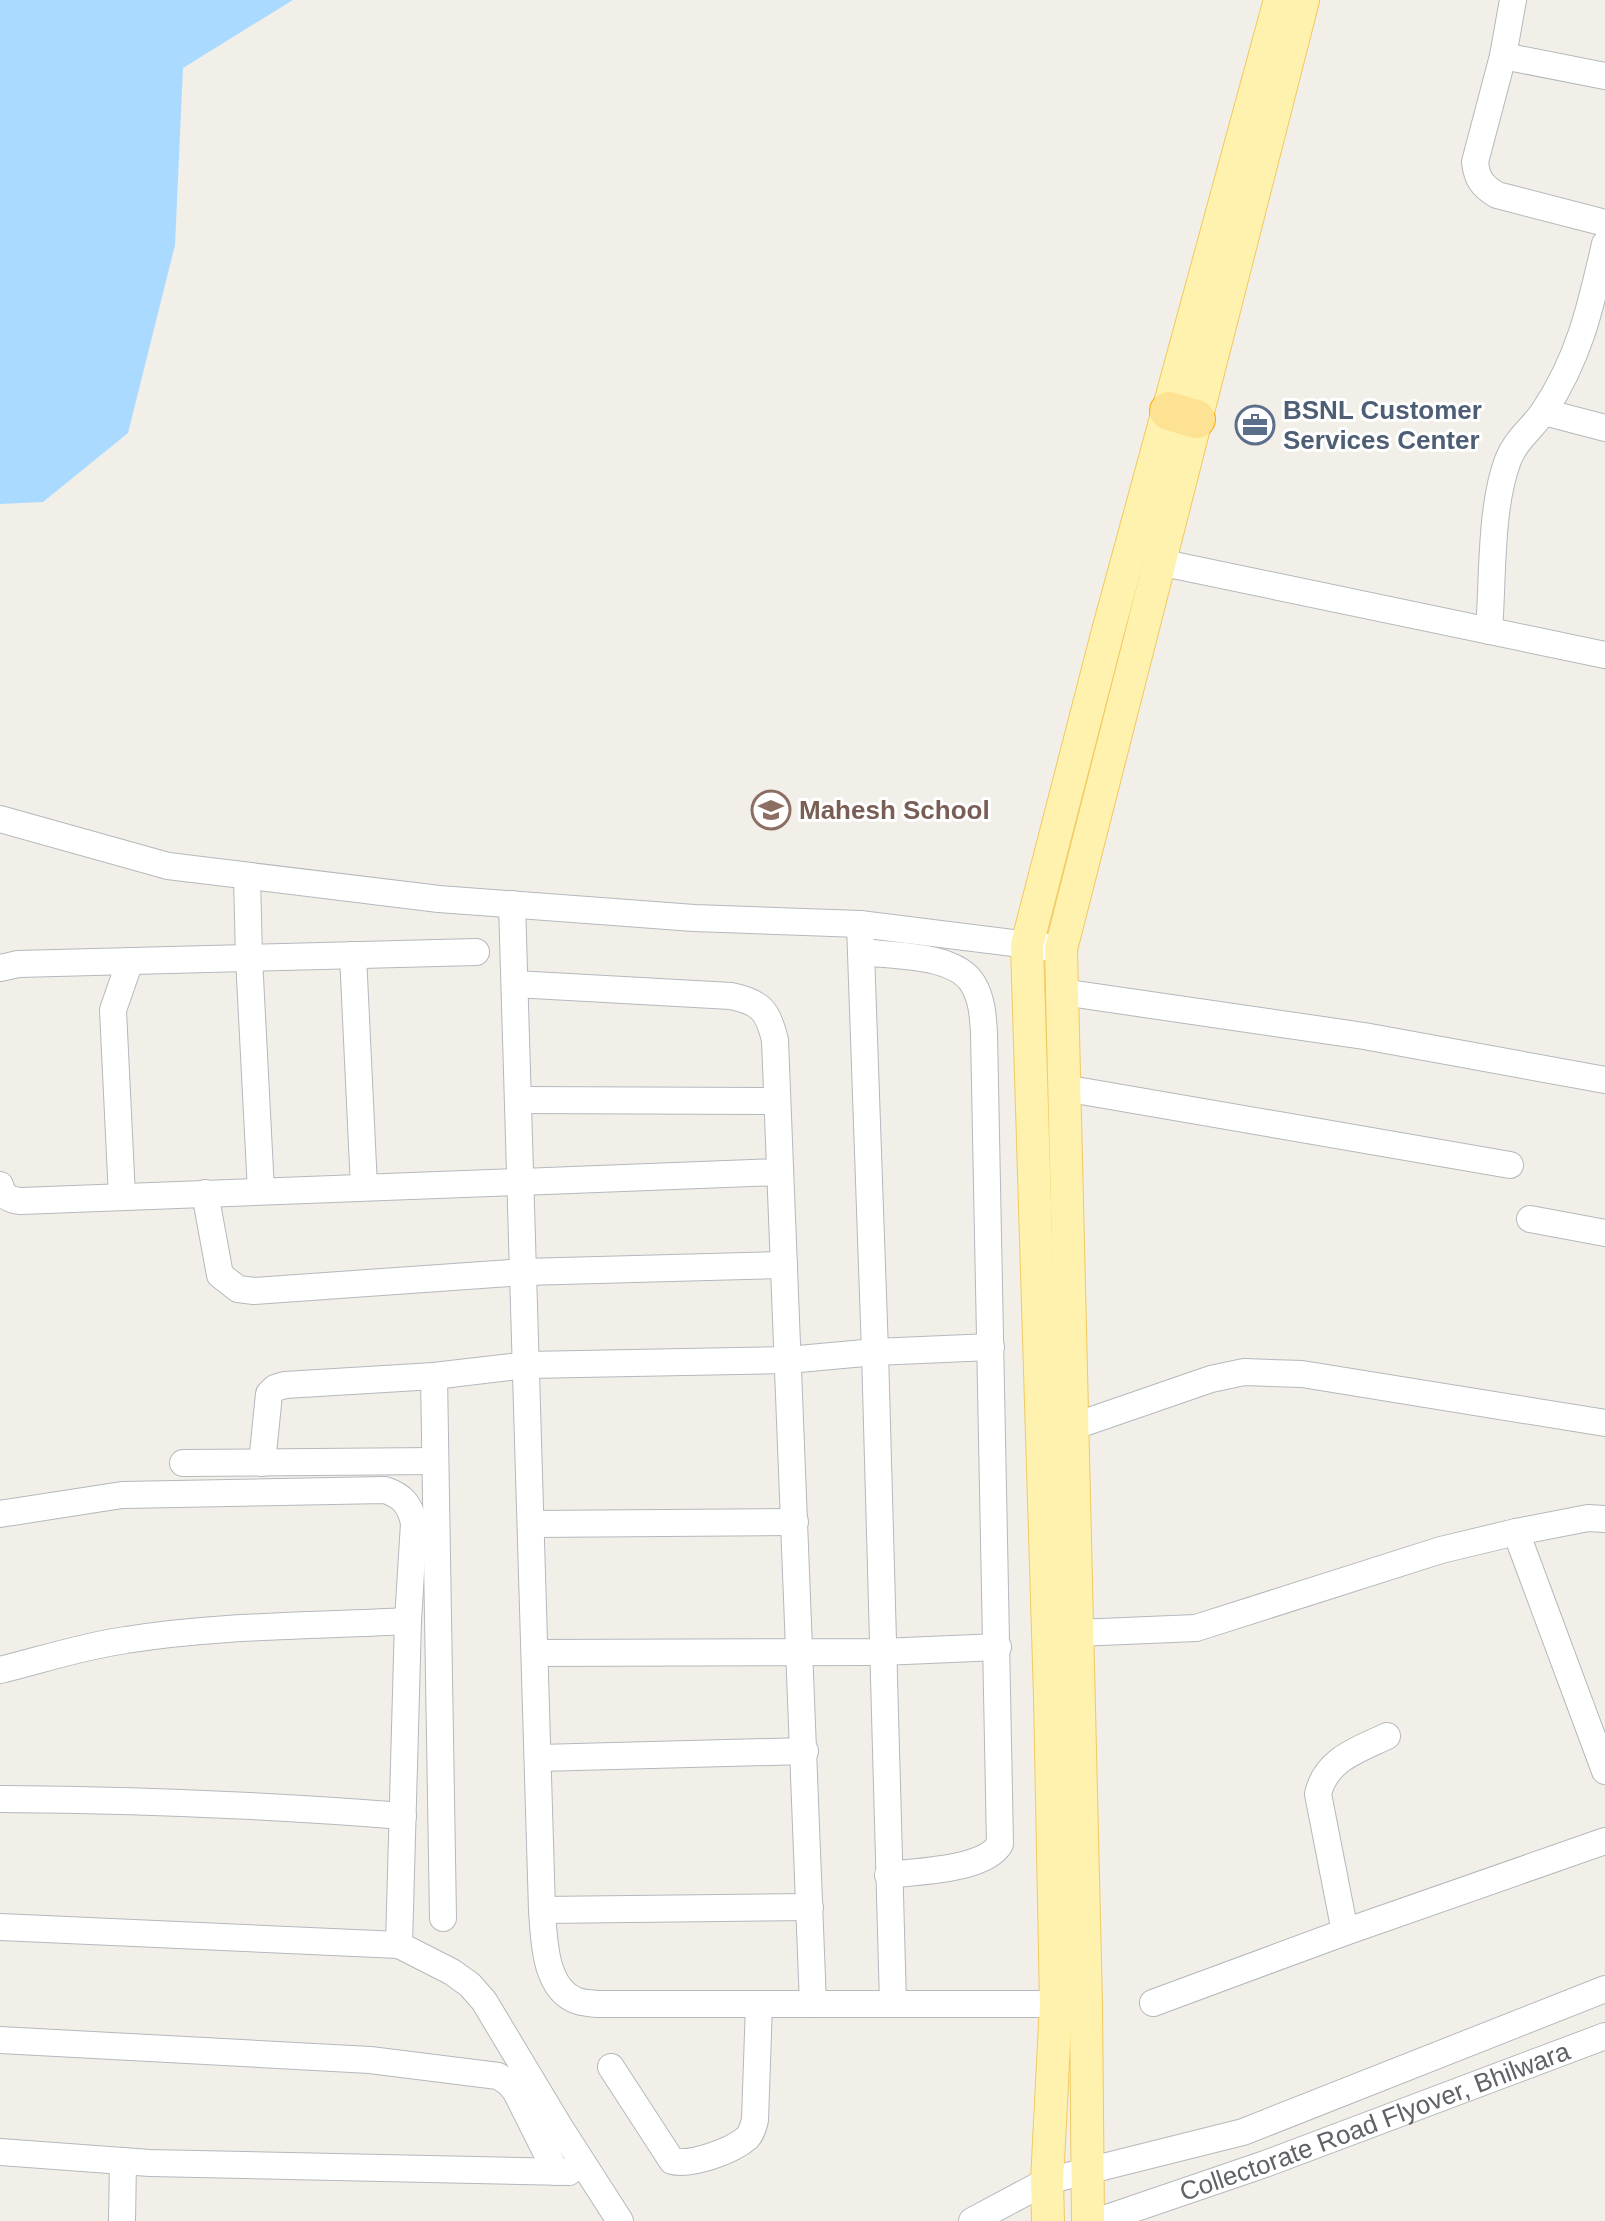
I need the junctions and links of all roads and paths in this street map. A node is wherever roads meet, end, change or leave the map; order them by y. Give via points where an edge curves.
1 (1280, 0) edge
2 (1303, 0) edge
3 (1513, 0) edge
4 (1503, 56) junction
5 (1605, 76) edge
6 (1605, 223) edge
7 (1605, 244) edge
8 (1544, 412) junction
9 (1183, 415) junction
10 (1605, 428) edge
11 (1159, 562) junction
12 (1489, 631) junction
13 (1605, 655) edge
14 (0, 819) edge
15 (247, 876) junction
16 (512, 904) junction
17 (860, 924) junction
18 (1027, 945) junction
19 (1061, 949) junction
20 (476, 952) dead end
21 (861, 952) junction
22 (353, 955) junction
23 (249, 958) junction
24 (130, 961) junction
25 (0, 968) edge
26 (515, 984) junction
27 (1062, 992) junction
28 (1605, 1080) edge
29 (1064, 1088) junction
30 (518, 1100) junction
31 (777, 1101) junction
32 (1510, 1165) dead end
33 (780, 1172) junction
34 (521, 1180) junction
35 (0, 1185) edge
36 (364, 1187) junction
37 (261, 1191) junction
38 (205, 1193) junction
39 (122, 1197) junction
40 (1530, 1219) dead end
41 (1605, 1233) edge
42 (784, 1265) junction
43 (524, 1272) junction
44 (991, 1347) junction
45 (875, 1352) junction
46 (788, 1360) junction
47 (527, 1365) junction
48 (434, 1376) junction
49 (1605, 1423) edge
50 (1072, 1427) junction
51 (435, 1461) junction
52 (183, 1463) dead end
53 (262, 1463) junction
54 (0, 1514) edge
55 (1605, 1519) edge
56 (795, 1522) junction
57 (532, 1524) junction
58 (1516, 1532) junction
59 (408, 1621) junction
60 (1077, 1633) junction
61 (998, 1647) junction
62 (801, 1651) junction
63 (882, 1652) junction
64 (535, 1653) junction
65 (0, 1670) edge
66 (1387, 1736) dead end
67 (805, 1751) junction
68 (539, 1758) junction
69 (1605, 1771) edge
70 (0, 1799) edge
71 (403, 1816) junction
72 (1605, 1841) edge
73 (888, 1875) junction
74 (810, 1907) junction
75 (542, 1910) junction
76 (443, 1918) dead end
77 (0, 1927) edge
78 (1345, 1932) junction
79 (399, 1945) junction
80 (1605, 1989) edge
81 (893, 2003) junction
82 (1153, 2003) dead end
83 (759, 2004) junction
84 (813, 2004) junction
85 (1071, 2004) junction
86 (1605, 2036) edge
87 (0, 2040) edge
88 (611, 2067) dead end
89 (0, 2152) edge
90 (123, 2161) junction
91 (1088, 2170) junction
92 (556, 2172) junction
93 (588, 2172) junction
94 (1047, 2181) junction
95 (122, 2221) edge
96 (620, 2221) edge
97 (972, 2221) edge
98 (1048, 2221) edge
99 (1088, 2221) edge
100 (1098, 2221) edge

1 - 9 main road via 1226,193
2 - 9 main road
3 - 4 street
4 - 5 street
4 - 6 street via 1475,162 1477,177 1497,195
7 - 8 street via 1581,342
8 - 10 street
8 - 12 street via 1519,439 1503,475
9 - 11 main road
9 - 18 main road via 1080,733
11 - 12 street
11 - 19 main road
12 - 13 street
14 - 15 street via 168,866
15 - 16 street
15 - 23 street
16 - 17 street
16 - 26 street
17 - 18 street
17 - 21 street
18 - 19 street
18 - 85 main road via 1049,1650
19 - 27 main road
20 - 22 street
21 - 44 street via 959,967 981,1004
21 - 45 street
22 - 23 street
22 - 36 street
23 - 24 street
23 - 37 street
24 - 25 street
24 - 39 street via 113,1010
26 - 30 street
26 - 31 street via 749,1000 770,1020
27 - 28 street via 1364,1036
27 - 29 main road
29 - 32 street
29 - 50 main road
30 - 31 street
30 - 34 street
31 - 33 street
33 - 34 street
33 - 42 street
34 - 36 street
34 - 43 street
35 - 39 street via 4,1195 21,1201
36 - 37 street
37 - 38 street
38 - 39 street
38 - 43 street via 220,1275 238,1289
40 - 41 street
42 - 43 street
42 - 46 street
43 - 47 street
44 - 45 street
44 - 61 street
45 - 46 street
45 - 63 street
46 - 47 street
46 - 56 street
47 - 48 street
47 - 57 street
48 - 51 street
48 - 53 street via 275,1388 266,1401
49 - 50 street via 1267,1371 1211,1379
50 - 60 main road
51 - 53 street
51 - 76 street
52 - 53 street
54 - 59 street via 122,1495 385,1490 403,1498 414,1523
55 - 58 street
56 - 57 street
56 - 62 street
57 - 64 street
58 - 60 street via 1441,1550 1196,1628
58 - 69 street
59 - 65 street via 122,1640
59 - 71 street
60 - 85 main road
61 - 63 street
61 - 73 street via 1000,1844 985,1859
62 - 63 street
62 - 64 street
62 - 67 street
63 - 73 street
64 - 68 street
66 - 78 street via 1338,1760 1321,1781 1318,1794
67 - 68 street
67 - 74 street
68 - 75 street
70 - 71 street via 296,1807
71 - 79 street
72 - 78 street
73 - 81 street
74 - 75 street
74 - 84 street
75 - 83 street via 552,1973 575,2000
77 - 79 street
78 - 82 street
79 - 93 street via 452,1972 484,2001
80 - 91 street via 1243,2132
81 - 84 street
81 - 85 street
83 - 84 street
83 - 88 street via 755,2120 752,2132 736,2145 693,2162 672,2161
85 - 91 main road
85 - 94 main road
86 - 100 street, Collectorate Road Flyover, Bhilwara
87 - 92 street via 370,2060 485,2073 509,2083 516,2092
89 - 90 street
90 - 92 street
90 - 95 street
91 - 94 street
91 - 99 main road
92 - 93 street
93 - 96 street
94 - 97 street
94 - 98 main road

